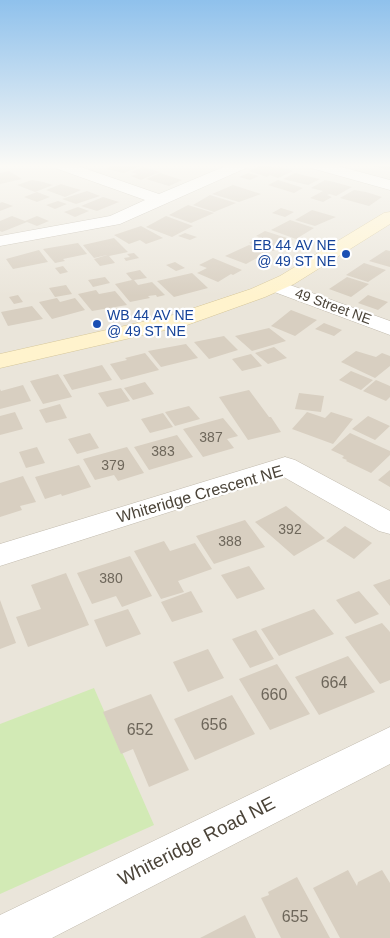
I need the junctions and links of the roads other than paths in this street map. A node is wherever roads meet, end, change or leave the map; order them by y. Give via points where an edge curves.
1 (140, 209) edge
2 (390, 217) edge
3 (0, 241) edge
4 (276, 286) junction
5 (390, 328) edge
6 (0, 361) edge
7 (390, 524) edge
8 (0, 555) edge
9 (390, 745) edge
10 (19, 935) edge

1 - 3 street via 114,220
2 - 4 street
4 - 5 street, 49 Street NE
4 - 6 street via 179,320
7 - 8 street, Whiteridge Crescent NE via 285,466
9 - 10 street, Whiteridge Road NE

